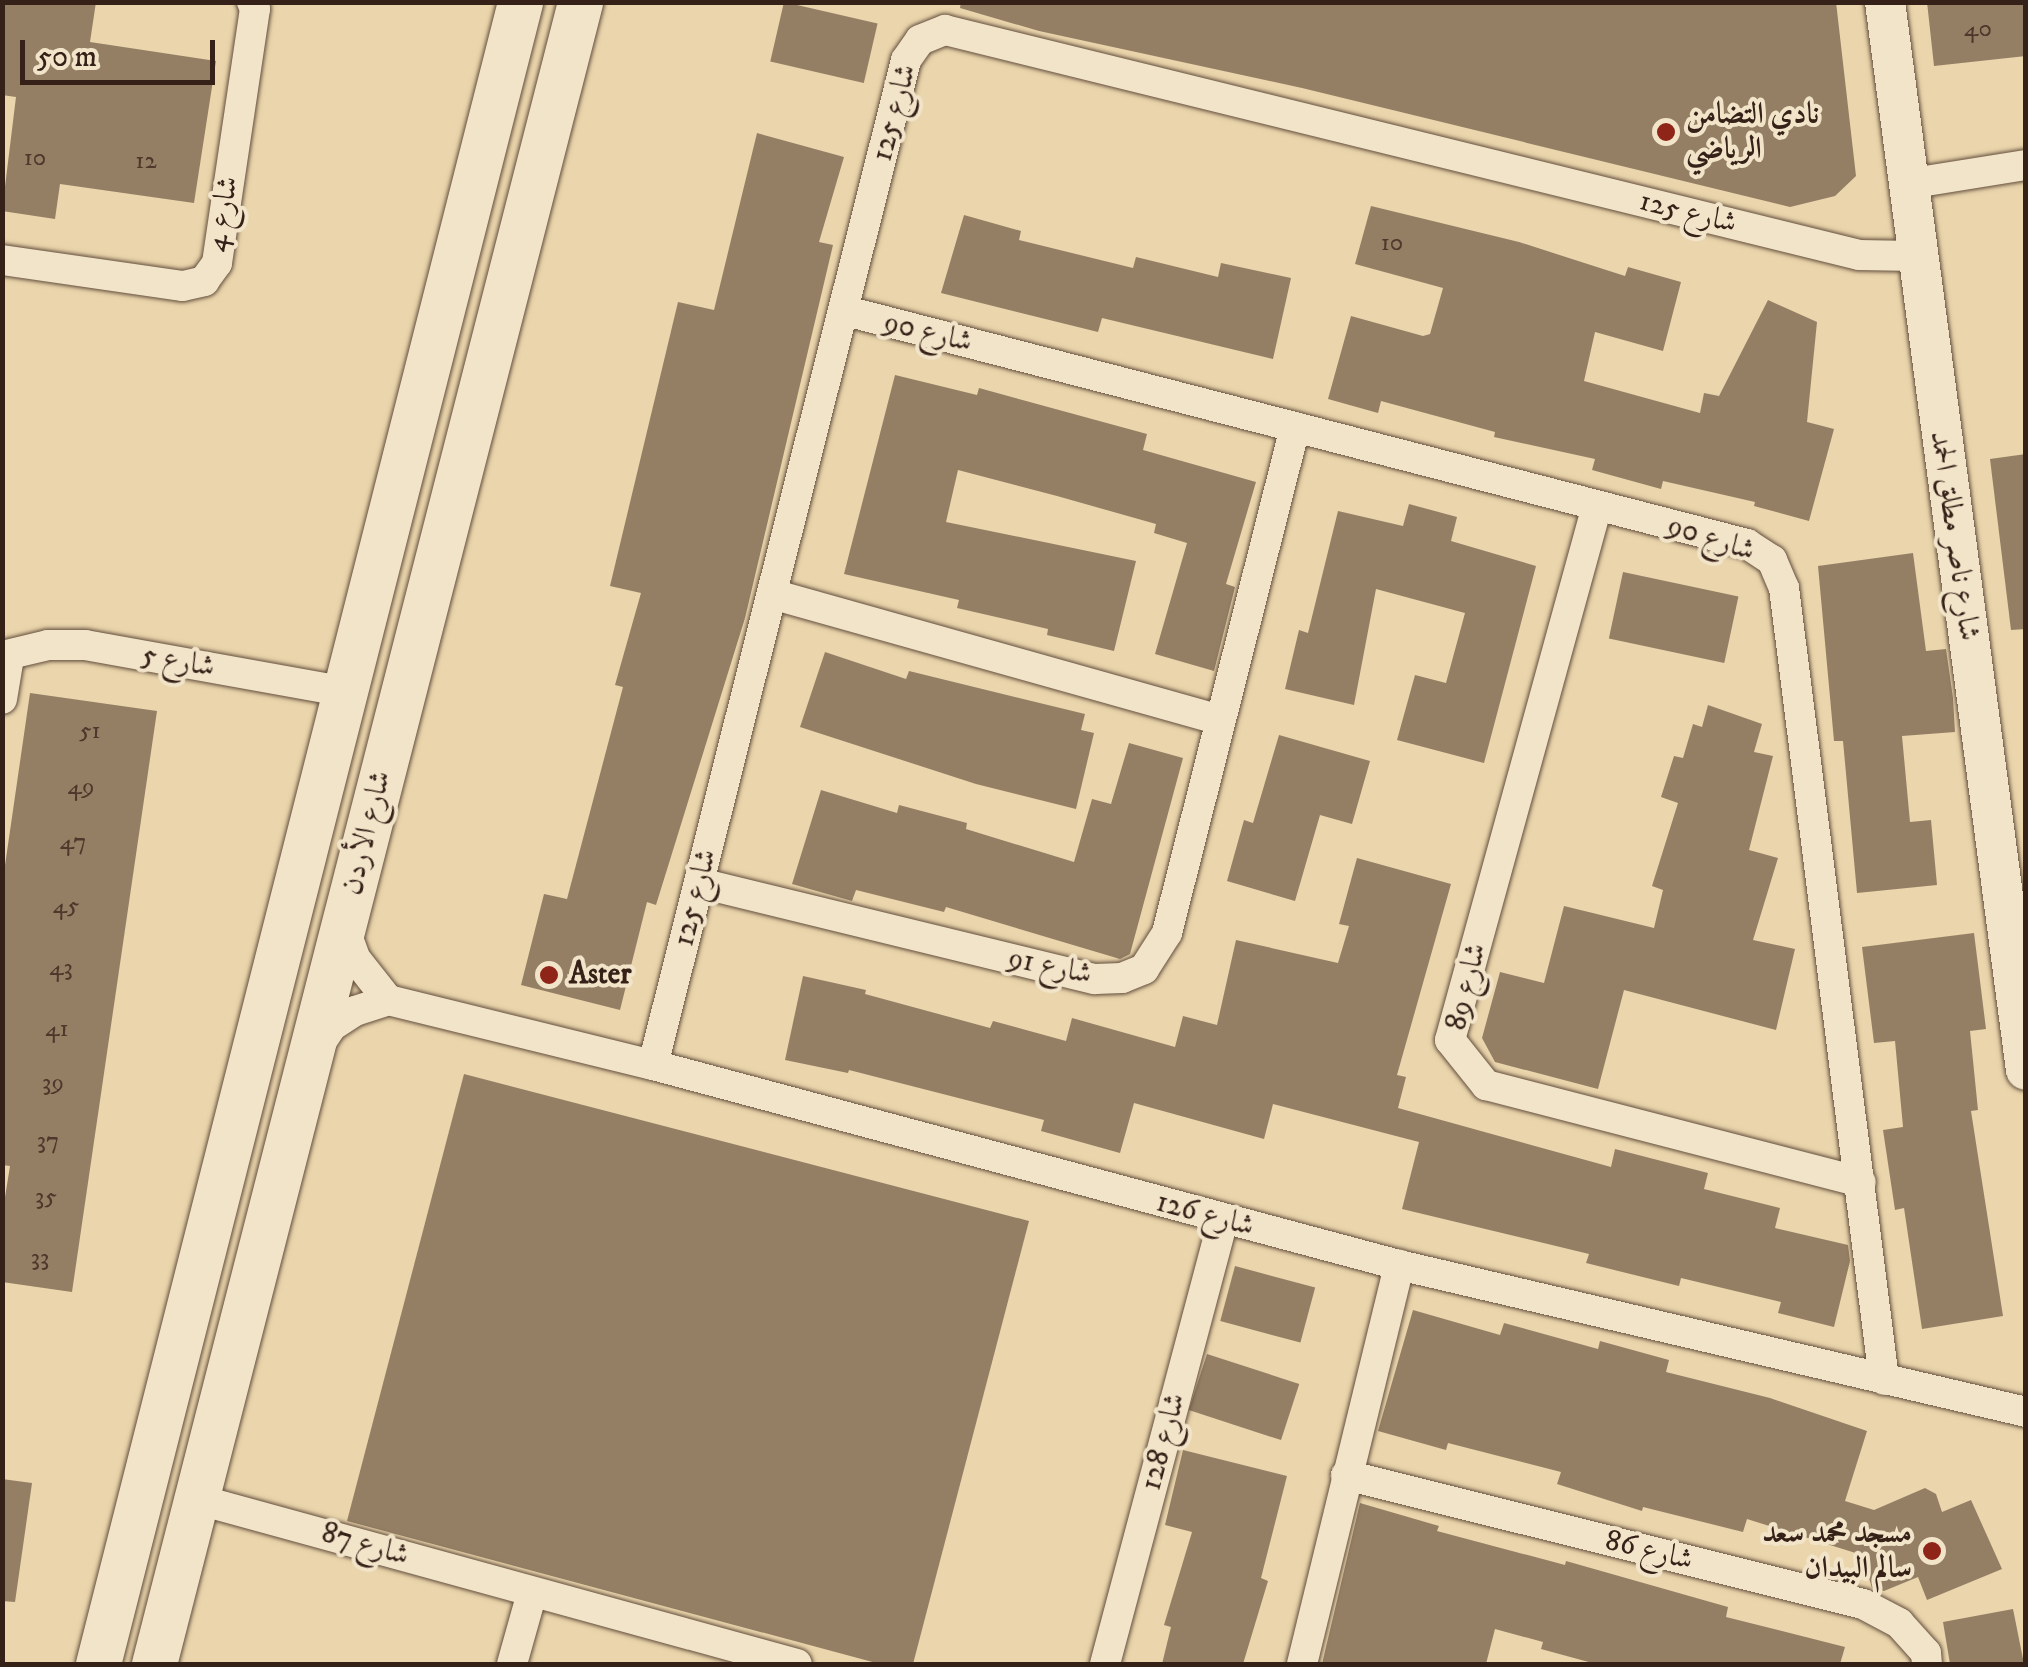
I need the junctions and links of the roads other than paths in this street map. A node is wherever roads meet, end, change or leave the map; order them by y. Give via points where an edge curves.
1 (252, 2) edge
2 (520, 2) edge
3 (580, 2) edge
4 (1885, 2) edge
5 (488, 126) junction
6 (545, 136) junction
7 (2026, 165) edge
8 (1907, 184) junction
9 (1916, 256) junction
10 (2, 260) edge
11 (846, 312) junction
12 (1295, 427) junction
13 (1596, 506) junction
14 (772, 594) junction
15 (6, 657) edge
16 (347, 692) junction
17 (2, 699) edge
18 (1220, 720) junction
19 (700, 883) junction
20 (344, 924) junction
21 (388, 1000) junction
22 (312, 1054) junction
23 (653, 1065) junction
24 (2026, 1070) edge
25 (1861, 1182) junction
26 (1223, 1220) junction
27 (1400, 1265) junction
28 (1884, 1380) junction
29 (2026, 1412) edge
30 (1346, 1476) junction
31 (196, 1500) junction
32 (532, 1594) junction
33 (98, 1664) edge
34 (154, 1664) edge
35 (512, 1664) edge
36 (796, 1664) edge
37 (1105, 1664) edge
38 (1302, 1664) edge
39 (1927, 1664) edge

1 - 10 street, شارع 4 via 217,263 204,281 183,286
2 - 5 main road, شارع الأردن
3 - 6 main road, شارع الأردن
4 - 8 street, شارع ناصر مطلق الحمد
5 - 6 main road via 498,112 525,109
5 - 16 main road, شارع الأردن
6 - 20 main road, شارع الأردن
7 - 8 street
8 - 9 street, شارع ناصر مطلق الحمد
9 - 11 street, شارع 125 via 1860,256 945,30 920,40 906,60
9 - 24 street, شارع ناصر مطلق الحمد
11 - 12 street, شارع 90
11 - 14 street, شارع 125
12 - 13 street, شارع 90
12 - 18 street, شارع 91
13 - 25 street, شارع 90 via 1746,544 1772,560 1784,588
13 - 25 street, شارع 89 via 1450,1040 1486,1085
14 - 18 street
14 - 19 street, شارع 125
15 - 16 street, شارع 5 via 48,645 85,646
15 - 17 street, شارع 5
16 - 33 main road, شارع الأردن
18 - 19 street, شارع 91 via 1167,933 1144,969 1122,978 1095,980
19 - 23 street, شارع 125
20 - 21 street via 354,958
20 - 22 main road, شارع الأردن
21 - 22 street via 332,1026
21 - 23 street, شارع 126
22 - 31 main road, شارع الأردن
23 - 26 street, شارع 126
25 - 28 street, شارع 90
26 - 27 street, شارع 126
26 - 37 street, شارع 128
27 - 28 street, شارع 126
27 - 30 street
28 - 29 street, شارع 126
30 - 38 street
30 - 39 street, شارع 86 via 1862,1604 1899,1622 1926,1653
31 - 32 street, شارع 87
31 - 34 main road, شارع الأردن
32 - 35 street
32 - 36 street, شارع 87

